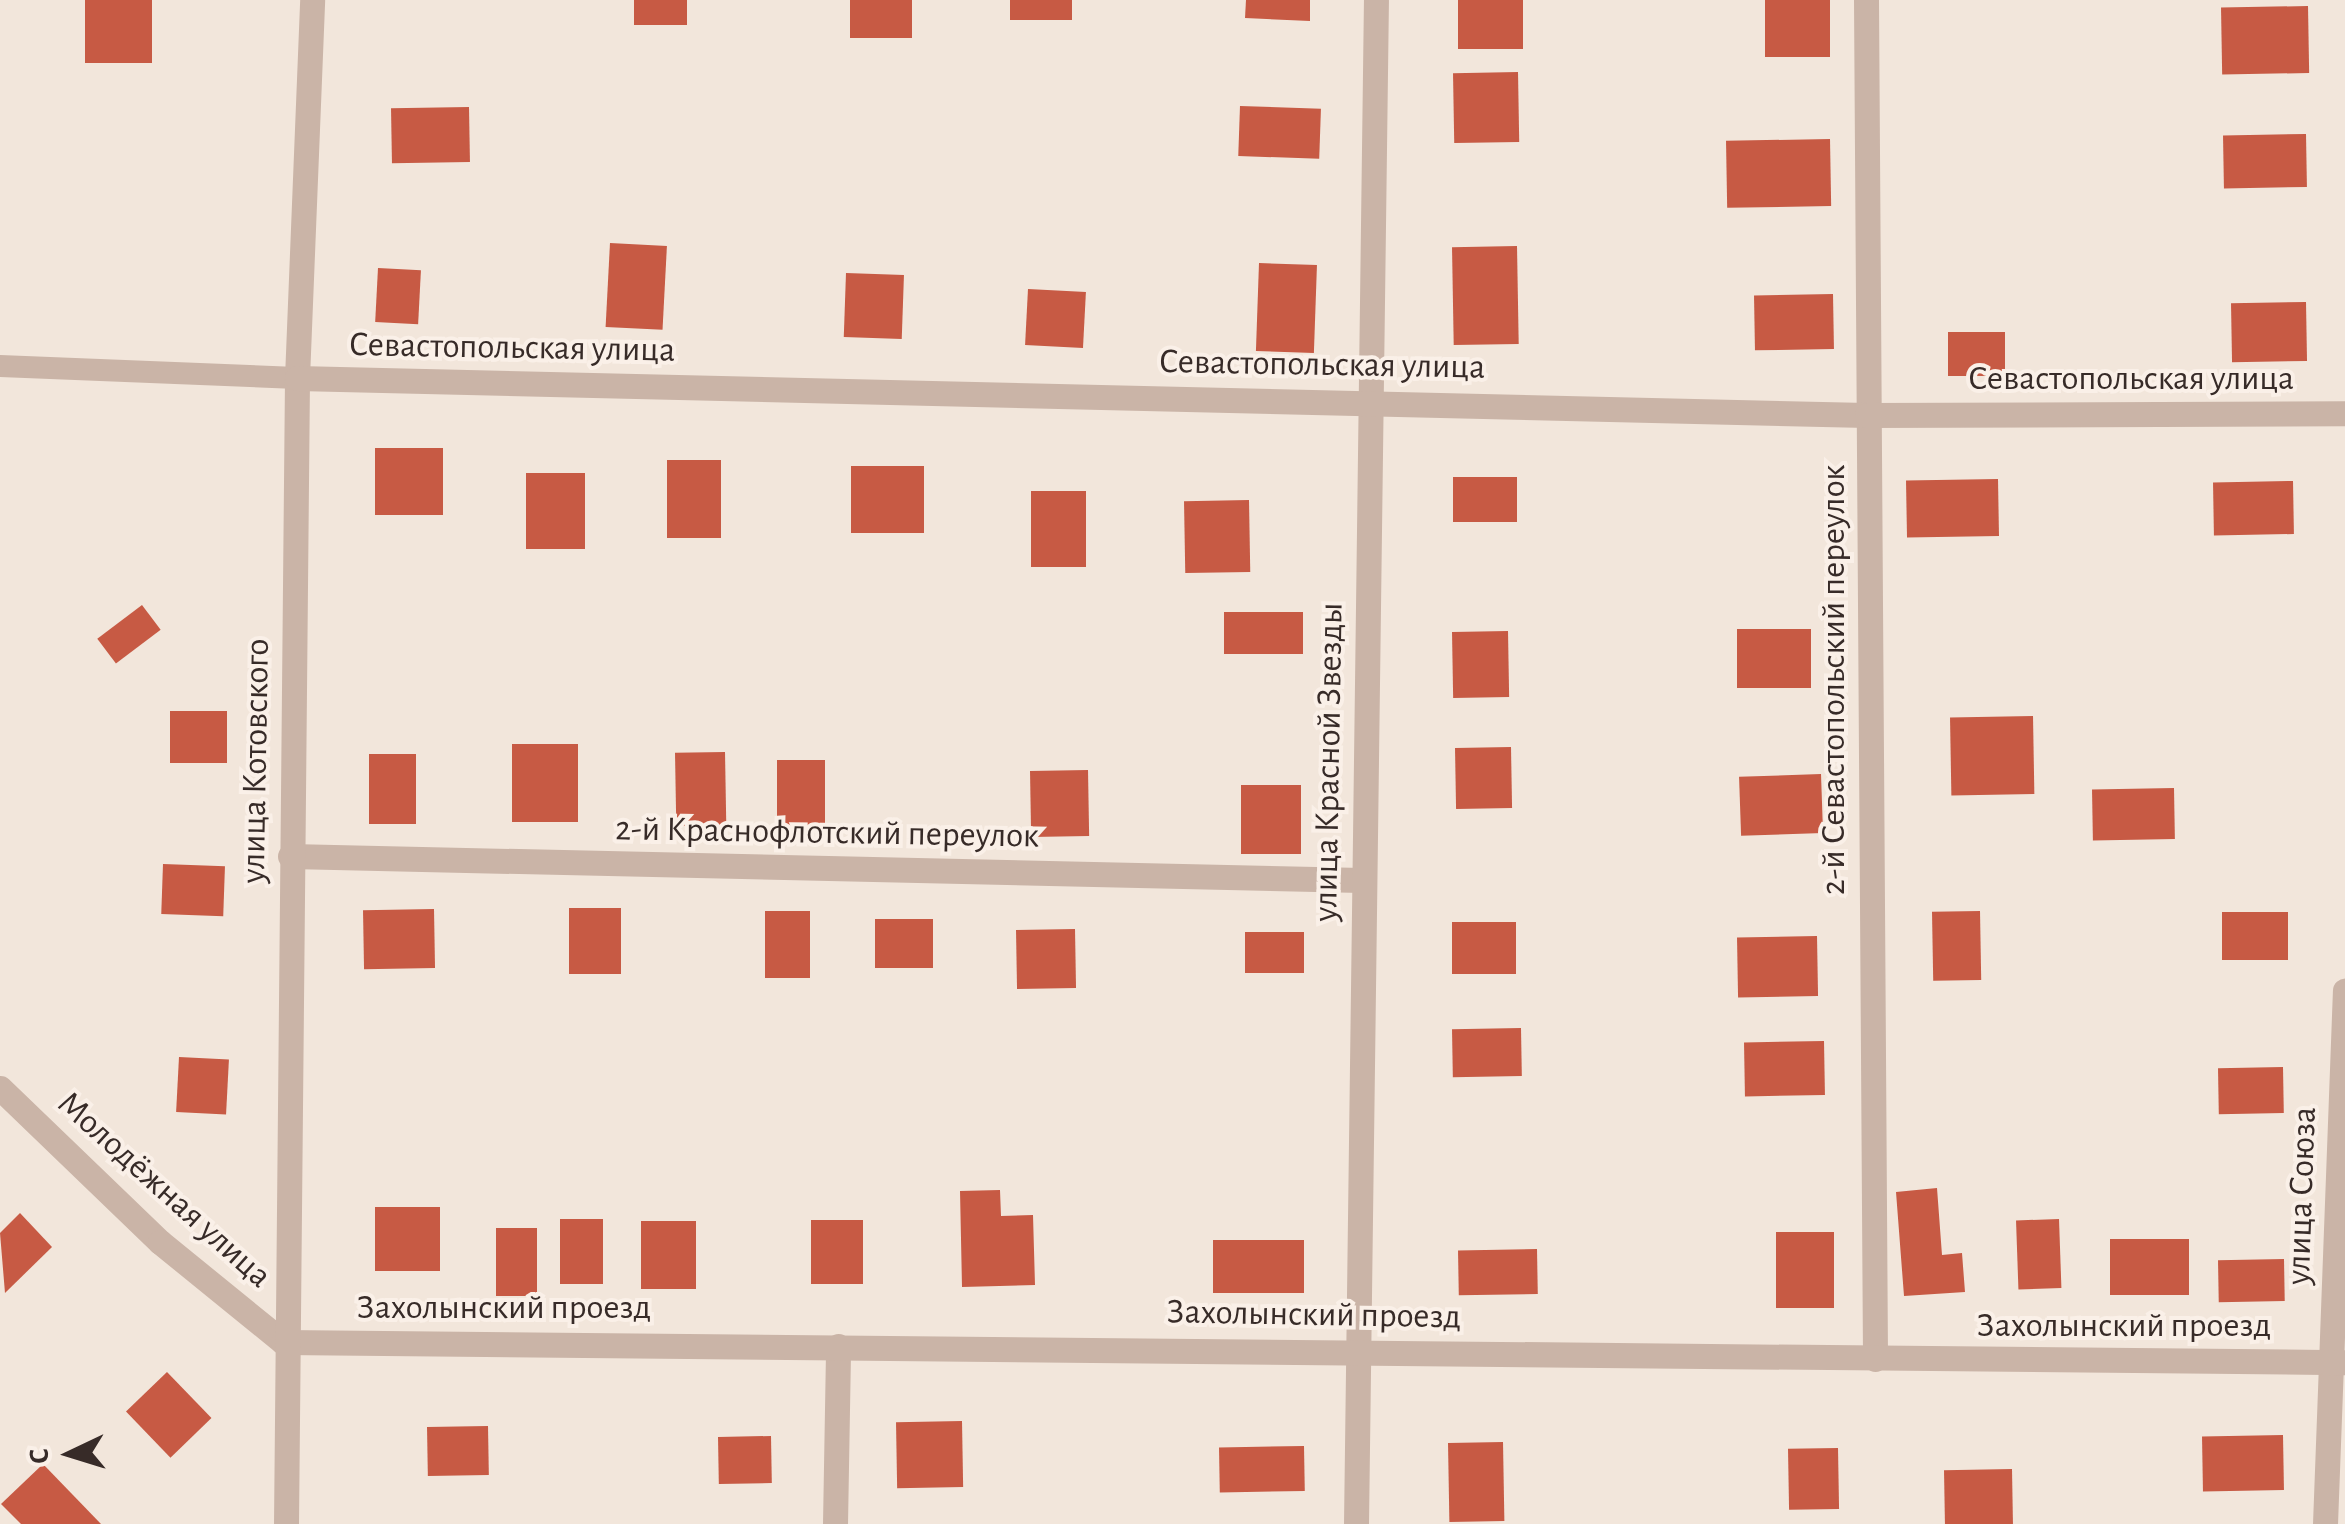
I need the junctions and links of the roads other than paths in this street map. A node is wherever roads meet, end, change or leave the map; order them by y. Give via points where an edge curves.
1 (312, 0) edge
2 (1376, 0) edge
3 (1866, 0) edge
4 (0, 366) edge
5 (297, 378) junction
6 (1368, 400) junction
7 (2345, 413) edge
8 (1868, 414) junction
9 (290, 856) junction
10 (1362, 880) junction
11 (2345, 990) edge
12 (0, 1088) edge
13 (283, 1342) junction
14 (838, 1346) junction
15 (1356, 1349) junction
16 (1874, 1359) junction
17 (2338, 1362) edge
18 (286, 1524) edge
19 (835, 1524) edge
20 (1356, 1524) edge
21 (2325, 1524) edge

1 - 5 street, улица Котовского
2 - 6 street, улица Красной Звезды
3 - 8 street, 2-й Севастопольский переулок
4 - 5 lane
5 - 6 street, Севастопольская улица
5 - 9 street, улица Котовского
6 - 8 street, Севастопольская улица
6 - 10 street, улица Красной Звезды
7 - 8 street, Севастопольская улица
8 - 16 street, 2-й Севастопольский переулок
9 - 10 street, 2-й Краснофлотский переулок
9 - 13 street, улица Котовского
10 - 15 street, улица Красной Звезды
11 - 17 street, улица Союза
12 - 13 street, Молодёжная улица via 160,1242
13 - 14 street, Захолынский проезд
13 - 18 street, улица Котовского
14 - 15 street, Захолынский проезд
14 - 19 street
15 - 16 street, Захолынский проезд
15 - 20 street, улица Красной Звезды
16 - 17 street, Захолынский проезд
17 - 21 street, улица Союза

